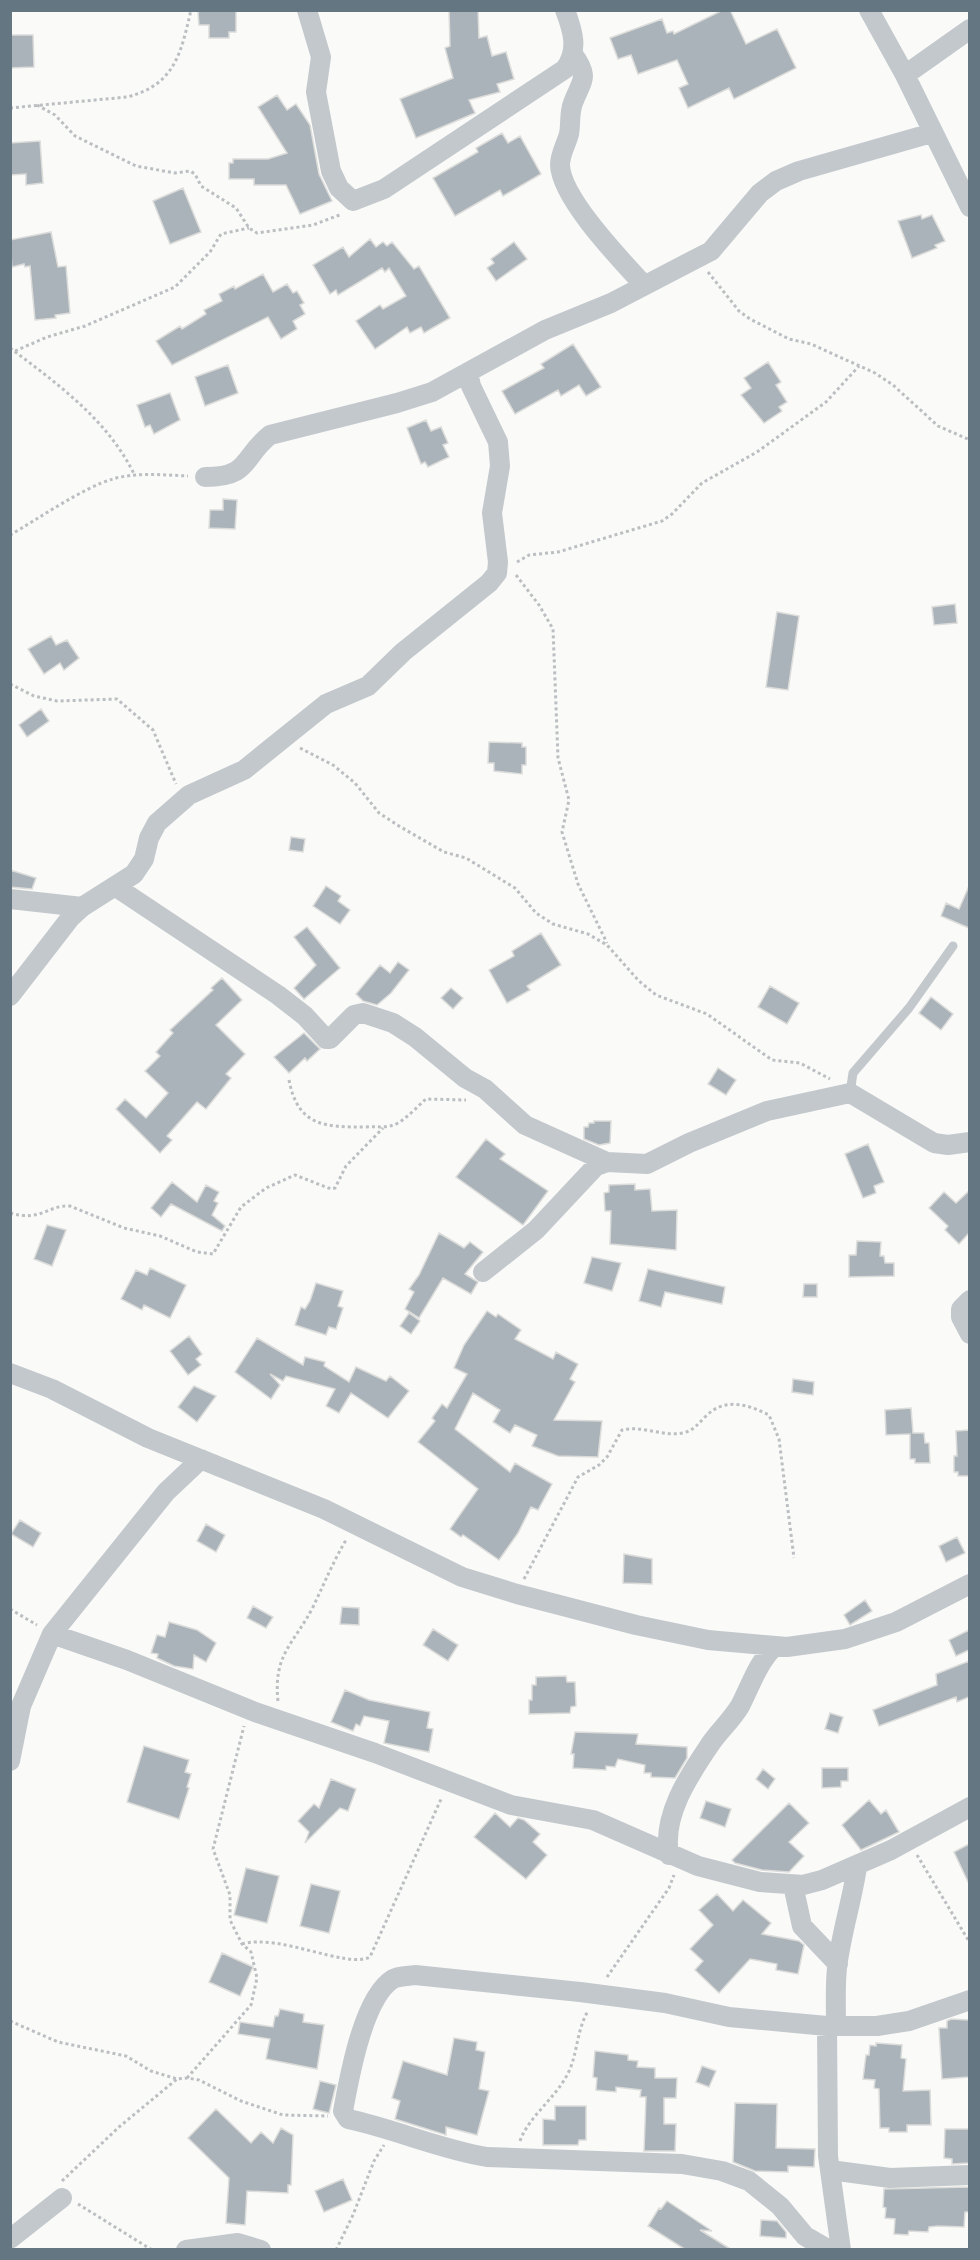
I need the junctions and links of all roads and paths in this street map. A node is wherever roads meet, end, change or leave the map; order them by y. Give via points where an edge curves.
1 (191, 10) edge
2 (307, 10) edge
3 (565, 10) edge
4 (869, 10) edge
5 (969, 29) edge
6 (573, 54) junction
7 (905, 75) junction
8 (37, 105) junction
9 (10, 108) edge
10 (932, 133) junction
11 (353, 201) junction
12 (969, 207) edge
13 (249, 228) junction
14 (690, 263) junction
15 (643, 284) junction
16 (10, 348) edge
17 (15, 351) junction
18 (859, 366) junction
19 (468, 372) junction
20 (969, 440) edge
21 (135, 476) junction
22 (204, 477) joint
23 (10, 535) edge
24 (502, 570) junction
25 (10, 684) edge
26 (279, 743) junction
27 (175, 806) junction
28 (116, 887) junction
29 (10, 899) edge
30 (82, 906) junction
31 (608, 945) junction
32 (953, 946) dead end
33 (10, 996) edge
34 (288, 1080) dead end
35 (473, 1081) junction
36 (847, 1093) junction
37 (383, 1128) junction
38 (969, 1142) edge
39 (607, 1162) junction
40 (10, 1213) edge
41 (483, 1272) dead end
42 (969, 1299) edge
43 (969, 1334) edge
44 (10, 1373) edge
45 (201, 1459) junction
46 (355, 1525) junction
47 (794, 1558) dead end
48 (969, 1584) edge
49 (517, 1594) junction
50 (10, 1609) edge
51 (52, 1634) junction
52 (774, 1647) junction
53 (255, 1713) junction
54 (278, 1718) junction
55 (10, 1761) edge
56 (449, 1782) junction
57 (969, 1807) edge
58 (910, 1840) junction
59 (669, 1855) junction
60 (857, 1867) junction
61 (793, 1886) junction
62 (969, 1943) edge
63 (242, 1944) junction
64 (838, 1964) junction
65 (969, 2000) edge
66 (10, 2021) edge
67 (832, 2025) junction
68 (187, 2078) junction
69 (177, 2079) junction
70 (343, 2114) junction
71 (396, 2131) junction
72 (830, 2170) junction
73 (969, 2175) edge
74 (62, 2198) junction
75 (10, 2239) edge
76 (152, 2250) edge
77 (186, 2250) edge
78 (261, 2250) edge
79 (336, 2250) edge
80 (829, 2250) edge
81 (841, 2250) edge

1 - 8 path via 171,72 144,93
2 - 11 street via 321,57 316,92 331,171 339,188
3 - 6 street via 574,40
4 - 7 street
5 - 7 street
6 - 11 street via 565,69 384,189
6 - 15 street via 581,66 584,84 573,103 562,154 562,175 600,236
7 - 10 street
8 - 9 path
8 - 13 path via 56,115 75,136 136,166 175,173 190,171 201,186 236,208
10 - 12 street
10 - 14 street via 776,180 760,193 711,251
11 - 13 path via 342,214 314,225 257,233
13 - 17 path via 221,234 210,252 175,287
14 - 15 street
14 - 18 path via 712,275 739,311 750,319
15 - 19 street
16 - 17 path
17 - 21 path via 67,392 110,435
18 - 20 path via 893,385 938,426
18 - 24 path via 826,402 757,452 702,483 662,521 558,552 529,555
19 - 22 street via 432,392 397,404 270,435 243,468 220,477
19 - 24 street via 498,442 500,466 492,513
21 - 22 path
21 - 23 path via 113,479 92,488
24 - 26 street via 368,686 326,704
24 - 31 path via 540,605 553,629 558,758 569,800 562,832 578,884
25 - 27 path via 34,696 57,700 117,699 153,730 176,785
26 - 27 street via 244,770 201,787
26 - 31 path via 313,753 333,765 355,783 379,813 515,888 536,913 553,924 588,934
27 - 28 street via 157,823 139,868
28 - 30 street
28 - 35 street via 278,995 326,1039 354,1015 363,1013 415,1037
29 - 30 street
30 - 33 street
31 - 36 path via 639,981 656,994 707,1014 772,1060 800,1063
32 - 36 lane via 909,1008 853,1073
34 - 37 path via 292,1096 306,1115 320,1124 335,1128
35 - 37 path via 468,1101 426,1099 396,1124
35 - 39 street via 525,1125
36 - 38 street via 934,1143
36 - 39 street via 767,1111 647,1164
37 - 40 path via 346,1166 335,1188 296,1175 259,1192 241,1207 213,1254 124,1228 70,1206 37,1216
39 - 41 street via 596,1166 536,1230
42 - 43 street via 961,1309 961,1317
44 - 45 street
45 - 46 street
45 - 51 street via 166,1492
46 - 49 street via 462,1577
46 - 54 path via 280,1664 276,1681
47 - 49 path via 779,1439 769,1415 752,1407 726,1404 714,1407 694,1429 681,1433 622,1430 607,1457 578,1477
48 - 52 street via 896,1622 845,1639
49 - 52 street via 636,1626 708,1640
50 - 51 path
51 - 53 street
51 - 55 street via 21,1706
52 - 59 street via 763,1658 740,1706 684,1786 667,1838
53 - 54 street
53 - 63 path via 240,1737 213,1849 230,1895 230,1920
54 - 56 street
56 - 59 street via 511,1805 593,1820
56 - 63 path via 370,1958 364,1961 268,1942
57 - 58 street
58 - 60 street
58 - 62 path
59 - 61 street via 724,1875
60 - 61 street
60 - 64 street
61 - 64 street via 802,1926
63 - 68 path via 251,1952 257,1978 251,2006
64 - 67 street
65 - 67 street via 878,2026
66 - 69 path via 58,2042 126,2056 151,2071
67 - 70 street via 729,2017 665,2003 580,1992 416,1975 393,1978 365,2023 353,2056
67 - 72 street via 826,2088
68 - 69 path
68 - 70 path via 283,2115
69 - 74 path via 62,2180 58,2191
70 - 71 street via 348,2119
71 - 79 path via 374,2160
71 - 80 street via 487,2157 682,2164 722,2171 749,2181 780,2206 805,2236
72 - 73 street via 890,2178
72 - 81 street
74 - 75 street
74 - 76 path via 96,2213
77 - 78 street via 238,2243

